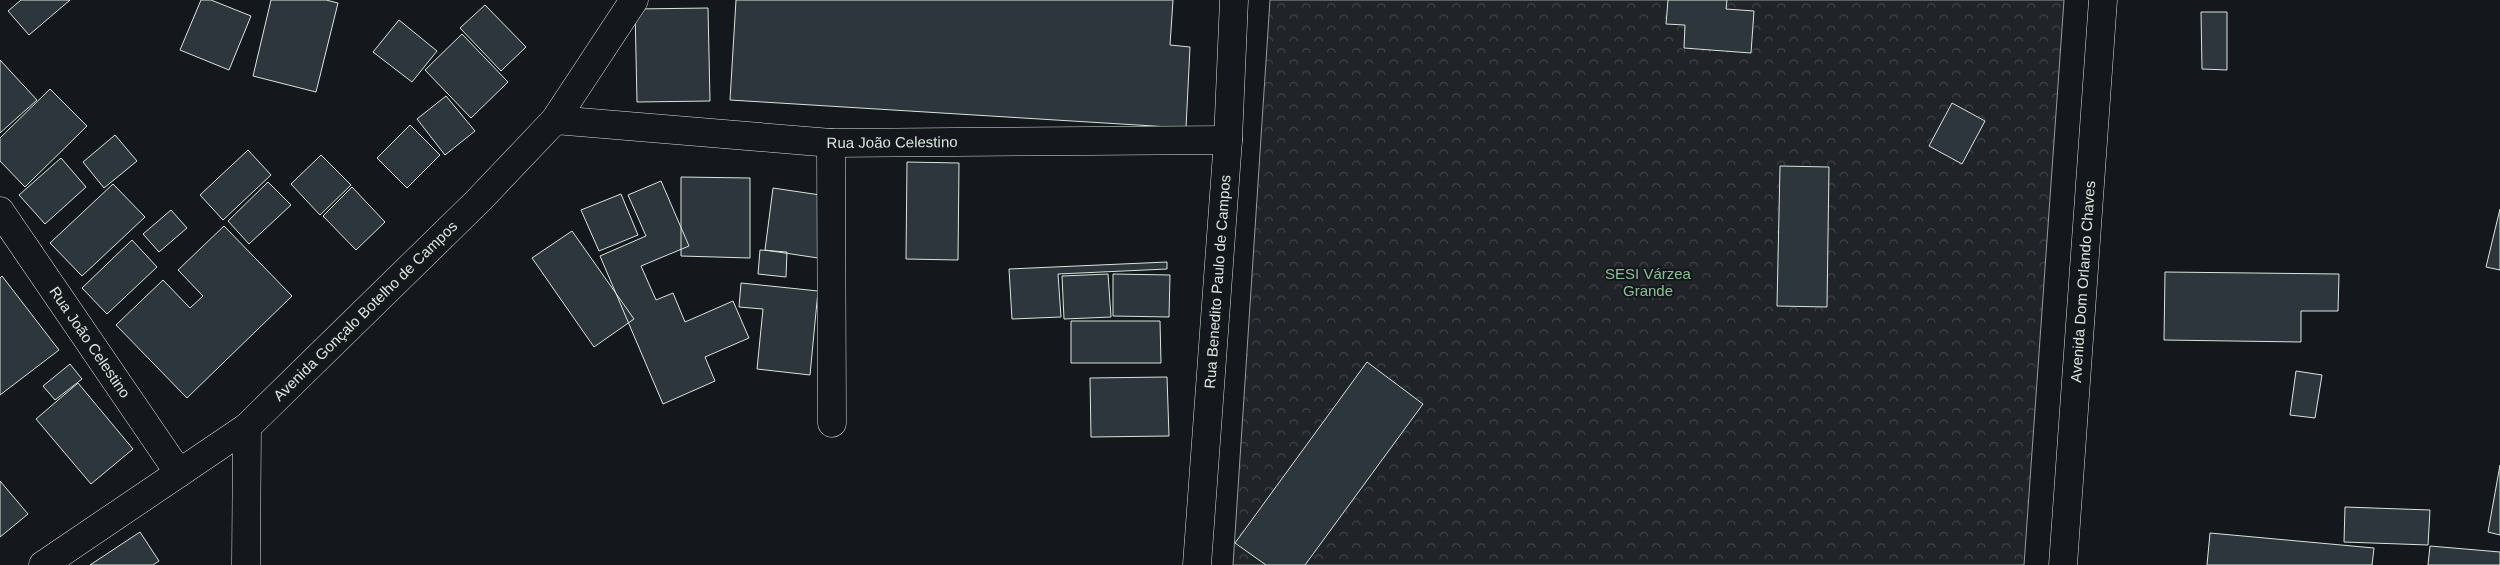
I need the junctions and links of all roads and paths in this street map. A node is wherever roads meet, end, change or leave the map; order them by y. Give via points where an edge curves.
1 (634, 0) edge
2 (1234, 0) edge
3 (2103, 0) edge
4 (555, 120) junction
5 (1228, 140) junction
6 (831, 143) junction
7 (0, 211) edge
8 (832, 423) dead end
9 (246, 427) junction
10 (179, 473) junction
11 (42, 565) edge
12 (246, 565) edge
13 (1197, 565) edge
14 (2063, 565) edge

1 - 4 street, Avenida Gonçalo Botelho de Campos
2 - 5 street, Rua Benedito Paulo de Campos
3 - 14 street, Avenida Dom Orlando Chaves
4 - 6 street, Rua João Celestino
4 - 9 street, Avenida Gonçalo Botelho de Campos via 479,200
5 - 6 street, Rua João Celestino
5 - 13 street, Rua Benedito Paulo de Campos
6 - 8 street
7 - 10 street, Rua João Celestino
9 - 10 street, Avenida Gonçalo Botelho de Campos
9 - 12 street
10 - 11 street, Avenida Gonçalo Botelho de Campos

